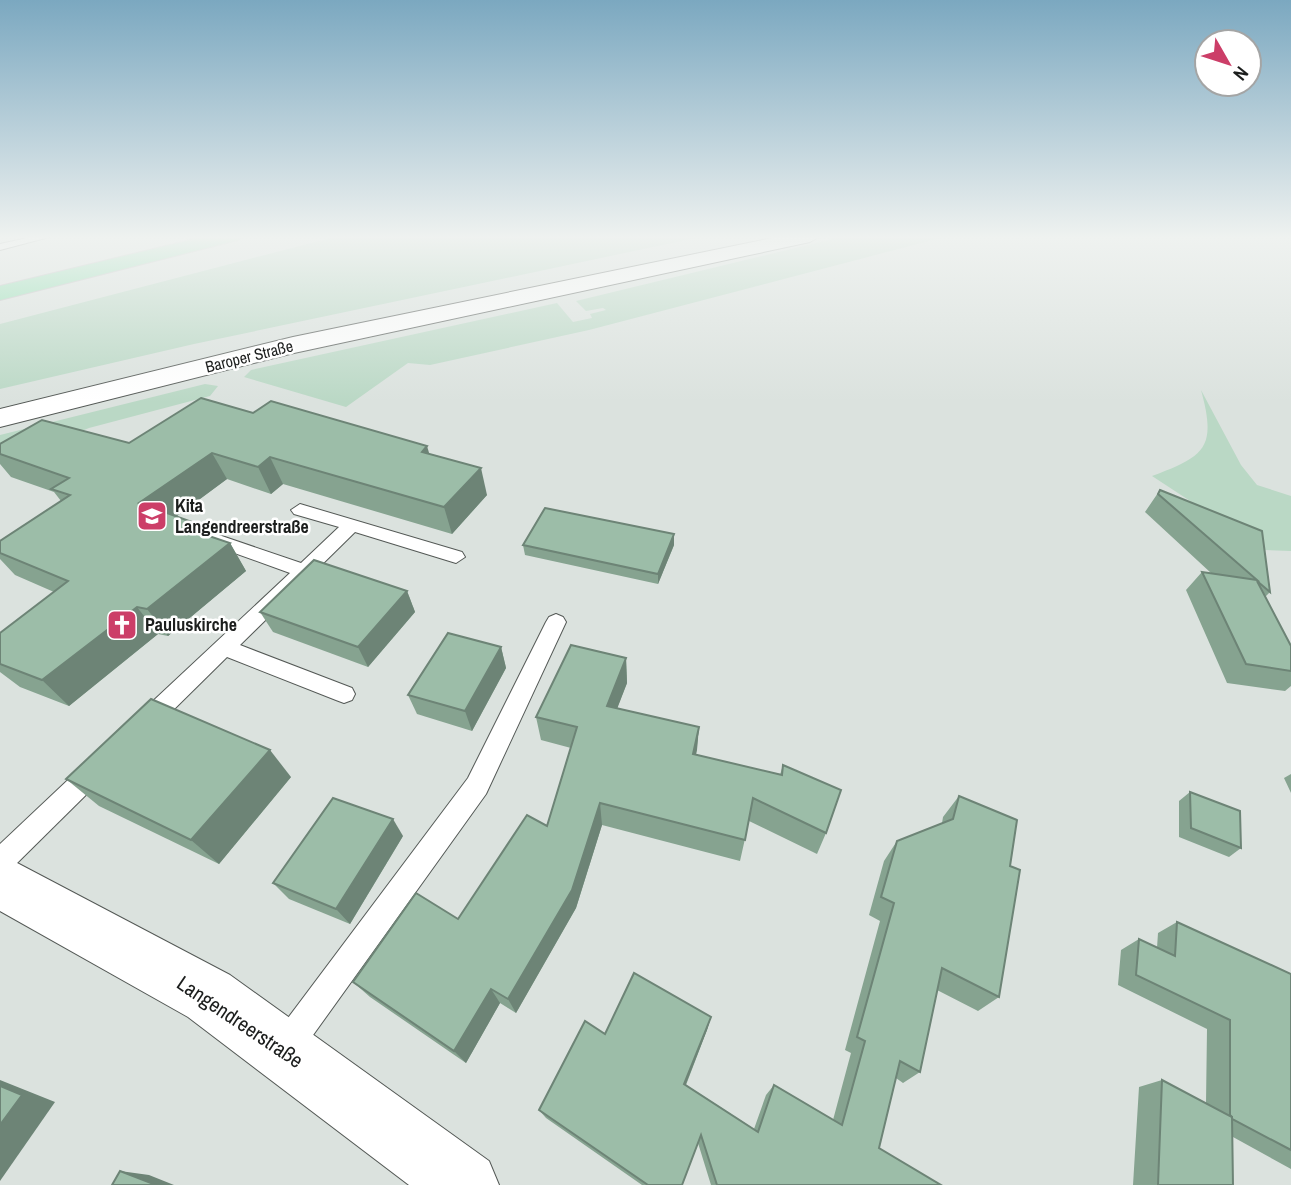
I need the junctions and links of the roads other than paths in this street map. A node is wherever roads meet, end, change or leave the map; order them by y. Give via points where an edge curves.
1 (536, 291) edge
2 (542, 291) edge
3 (500, 300) junction
4 (0, 418) edge
5 (300, 510) dead end
6 (352, 525) junction
7 (200, 534) edge
8 (456, 557) dead end
9 (304, 571) junction
10 (556, 622) dead end
11 (224, 647) junction
12 (344, 694) dead end
13 (130, 737) edge
14 (112, 755) edge
15 (0, 862) edge
16 (0, 881) edge
17 (284, 1049) junction
18 (465, 1185) edge

1 - 3 main road, Baroper Straße
2 - 3 main road, Baroper Straße
3 - 4 main road, Baroper Straße via 293,345
5 - 6 lane
6 - 8 lane
6 - 9 lane
7 - 9 lane
9 - 11 lane
10 - 17 lane via 477,786
11 - 12 lane
11 - 13 lane
14 - 15 lane
16 - 17 main road, Langendreerstraße via 209,996
17 - 18 main road, Langendreerstraße

